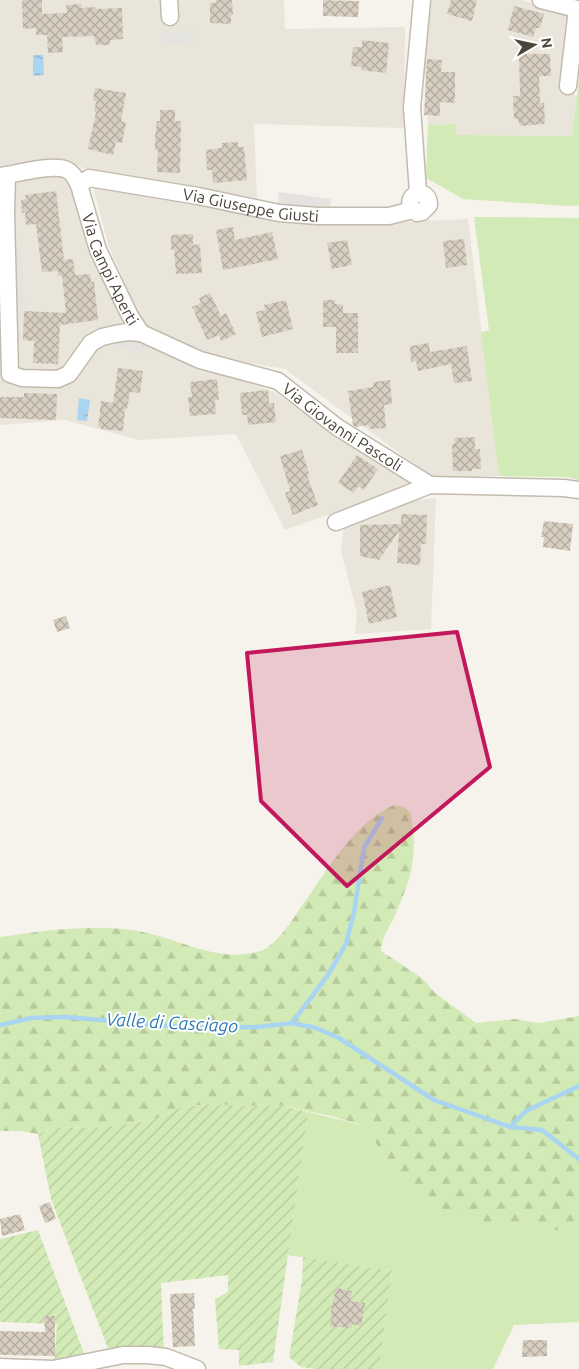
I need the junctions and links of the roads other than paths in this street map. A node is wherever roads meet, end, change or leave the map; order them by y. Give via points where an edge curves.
1 (170, 0) edge
2 (422, 0) edge
3 (541, 0) edge
4 (170, 17) dead end
5 (568, 86) dead end
6 (4, 176) edge
7 (84, 182) junction
8 (140, 333) junction
9 (430, 485) junction
10 (579, 490) edge
11 (336, 522) dead end
12 (0, 1367) edge
13 (197, 1369) edge

1 - 4 street
2 - 7 street, Via Giuseppe Giusti via 412,107 418,193 429,200 429,205 422,212 413,210 389,216 279,213 198,196
3 - 5 street via 577,9
6 - 7 street via 65,168
6 - 8 street, Via Campi Aperti via 10,374 22,378 58,379 69,374 91,342 115,334
7 - 8 street, Via Campi Aperti via 98,250
8 - 9 street, Via Giovanni Pascoli via 200,360 278,381 337,427
9 - 10 street, Via Giovanni Pascoli
9 - 11 street, Via Giovanni Pascoli
12 - 13 street via 53,1369 123,1355 148,1355 166,1357

